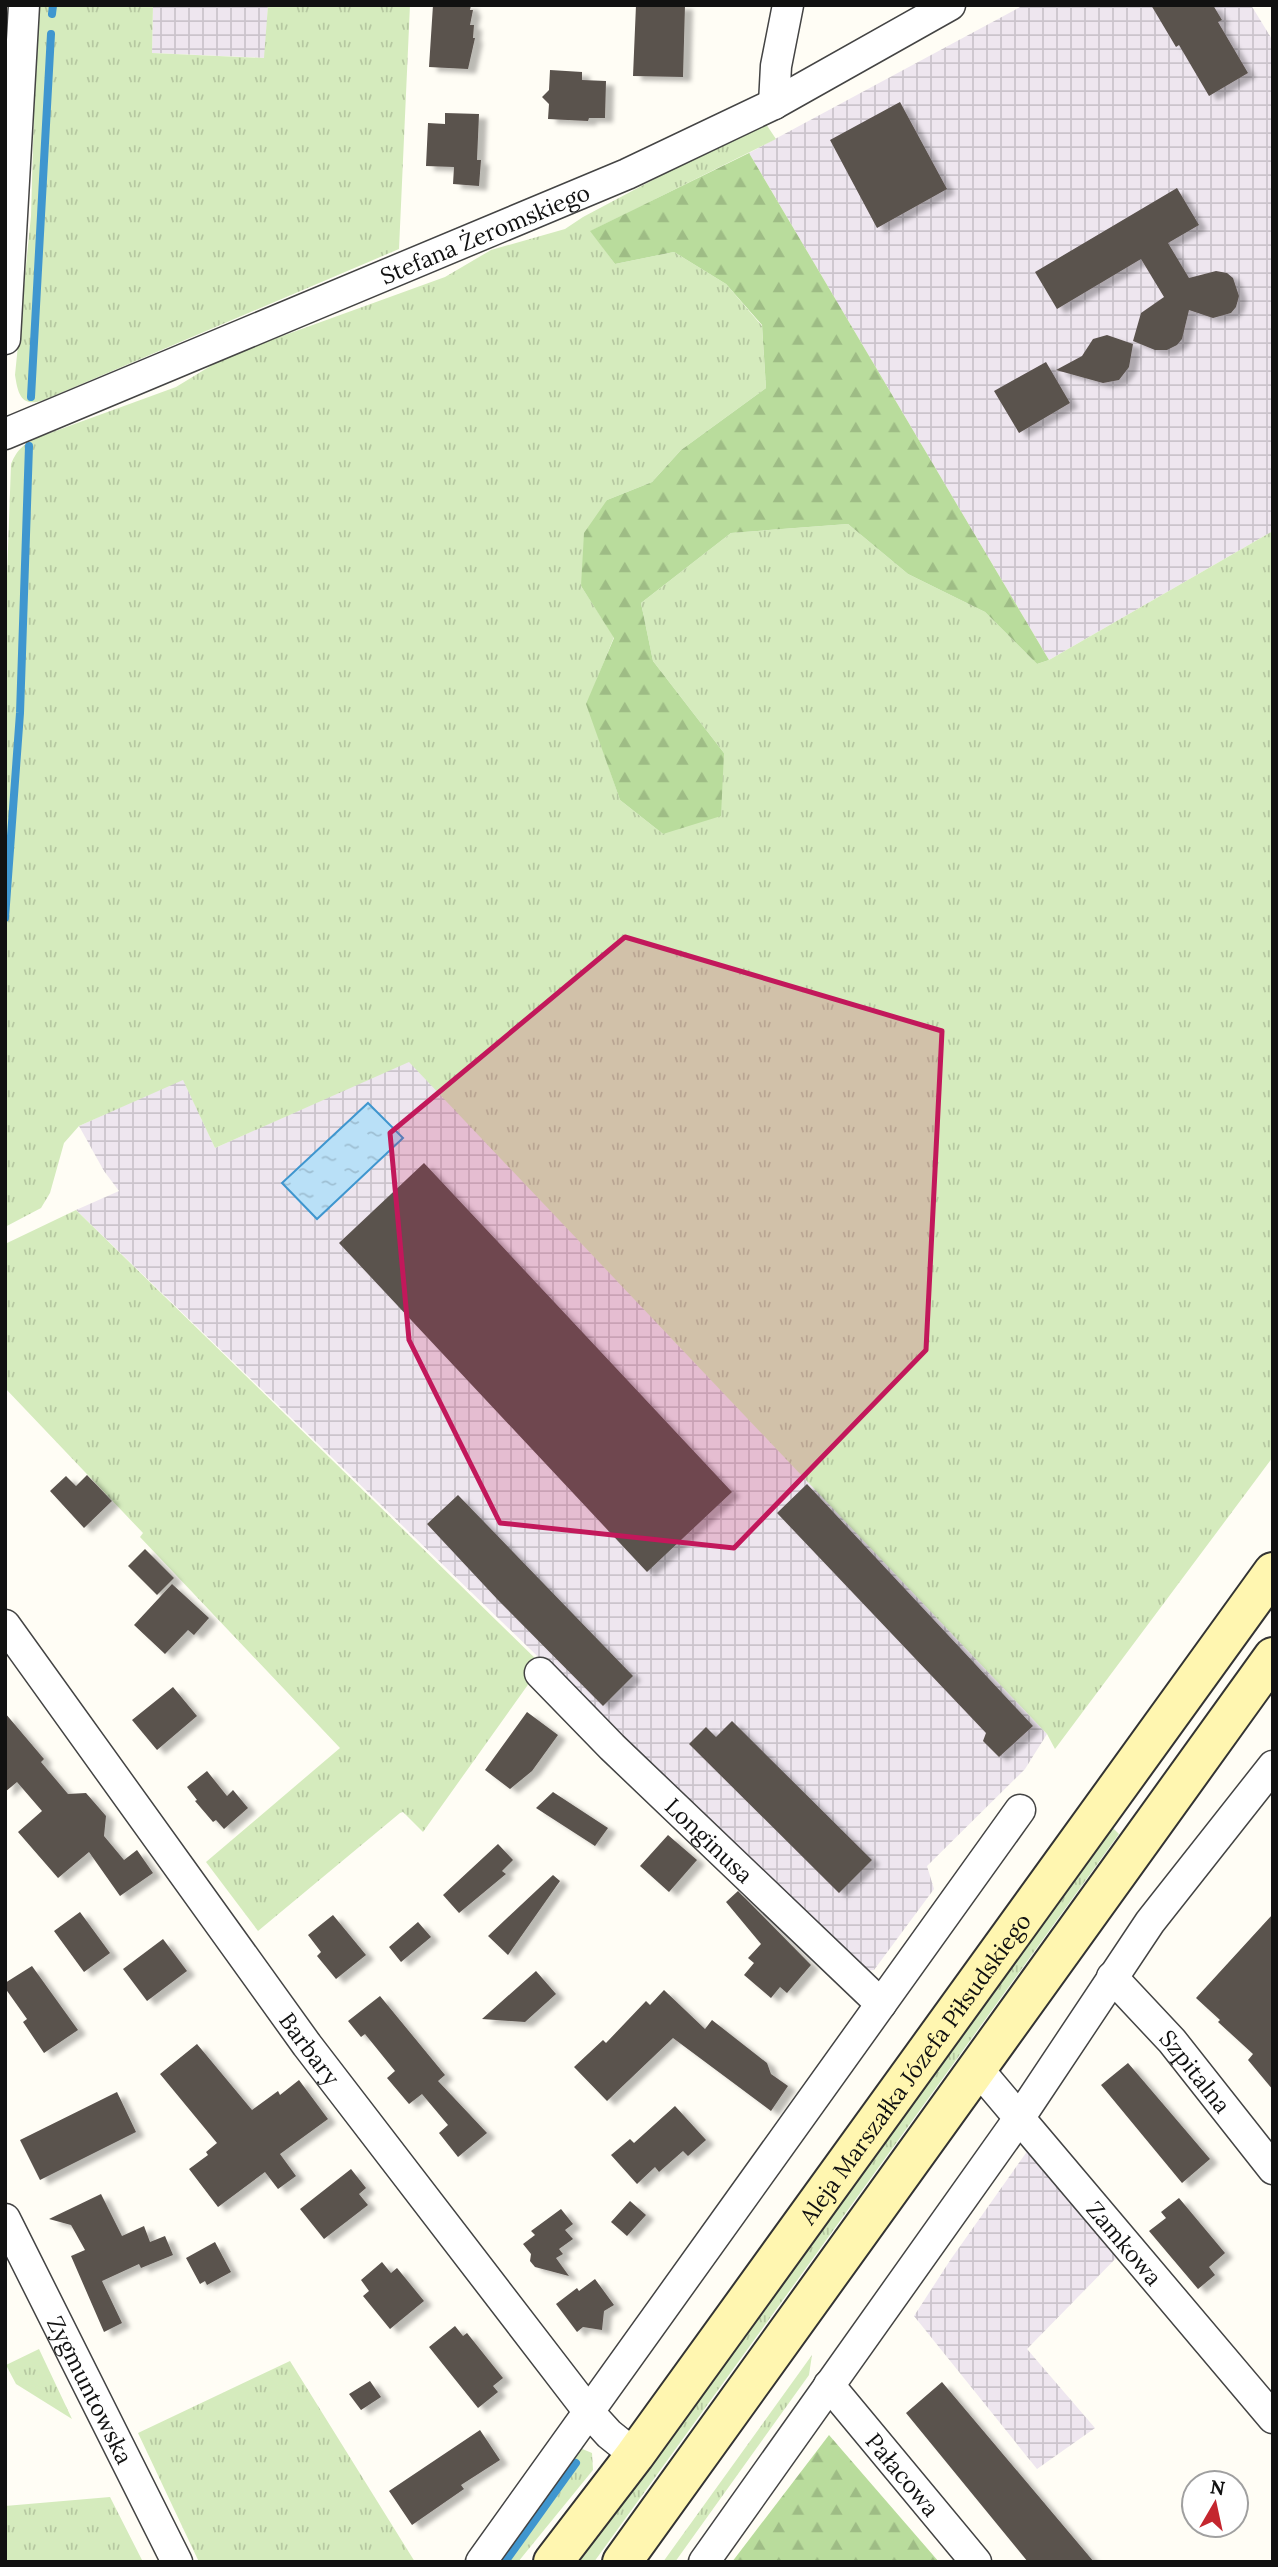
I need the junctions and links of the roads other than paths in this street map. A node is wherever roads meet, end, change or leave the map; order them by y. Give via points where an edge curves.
1 (24, 5) edge
2 (788, 5) edge
3 (950, 5) edge
4 (774, 104) junction
5 (5, 339) edge
6 (5, 434) edge
7 (1273, 1572) edge
8 (5, 1625) edge
9 (1273, 1657) edge
10 (540, 1674) dead end
11 (1273, 1766) edge
12 (1020, 1810) dead end
13 (1112, 1977) junction
14 (881, 2004) junction
15 (977, 2068) junction
16 (1020, 2117) junction
17 (1271, 2164) edge
18 (5, 2219) edge
19 (829, 2385) junction
20 (589, 2412) junction
21 (1273, 2418) edge
22 (635, 2455) junction
23 (177, 2562) edge
24 (481, 2562) edge
25 (553, 2562) edge
26 (622, 2562) edge
27 (704, 2562) edge
28 (976, 2562) edge

1 - 5 street
2 - 4 street
3 - 4 street, Stefana Żeromskiego
4 - 6 street, Stefana Żeromskiego via 627,174
7 - 22 main road, Aleja Marszałka Józefa Piłsudskiego
8 - 20 street, Barbary via 307,2045
9 - 15 main road
10 - 14 street, Longinusa
11 - 13 street
12 - 14 street
13 - 16 street
13 - 17 street, Szpitalna via 1172,2041
14 - 20 street
15 - 16 street, Zamkowa
15 - 26 main road
16 - 19 street
16 - 21 street, Zamkowa
18 - 23 street, Zygmuntowska
19 - 27 street
19 - 28 street, Pałacowa
20 - 22 street, Barbary
20 - 24 street
22 - 25 main road, Aleja Marszałka Józefa Piłsudskiego

